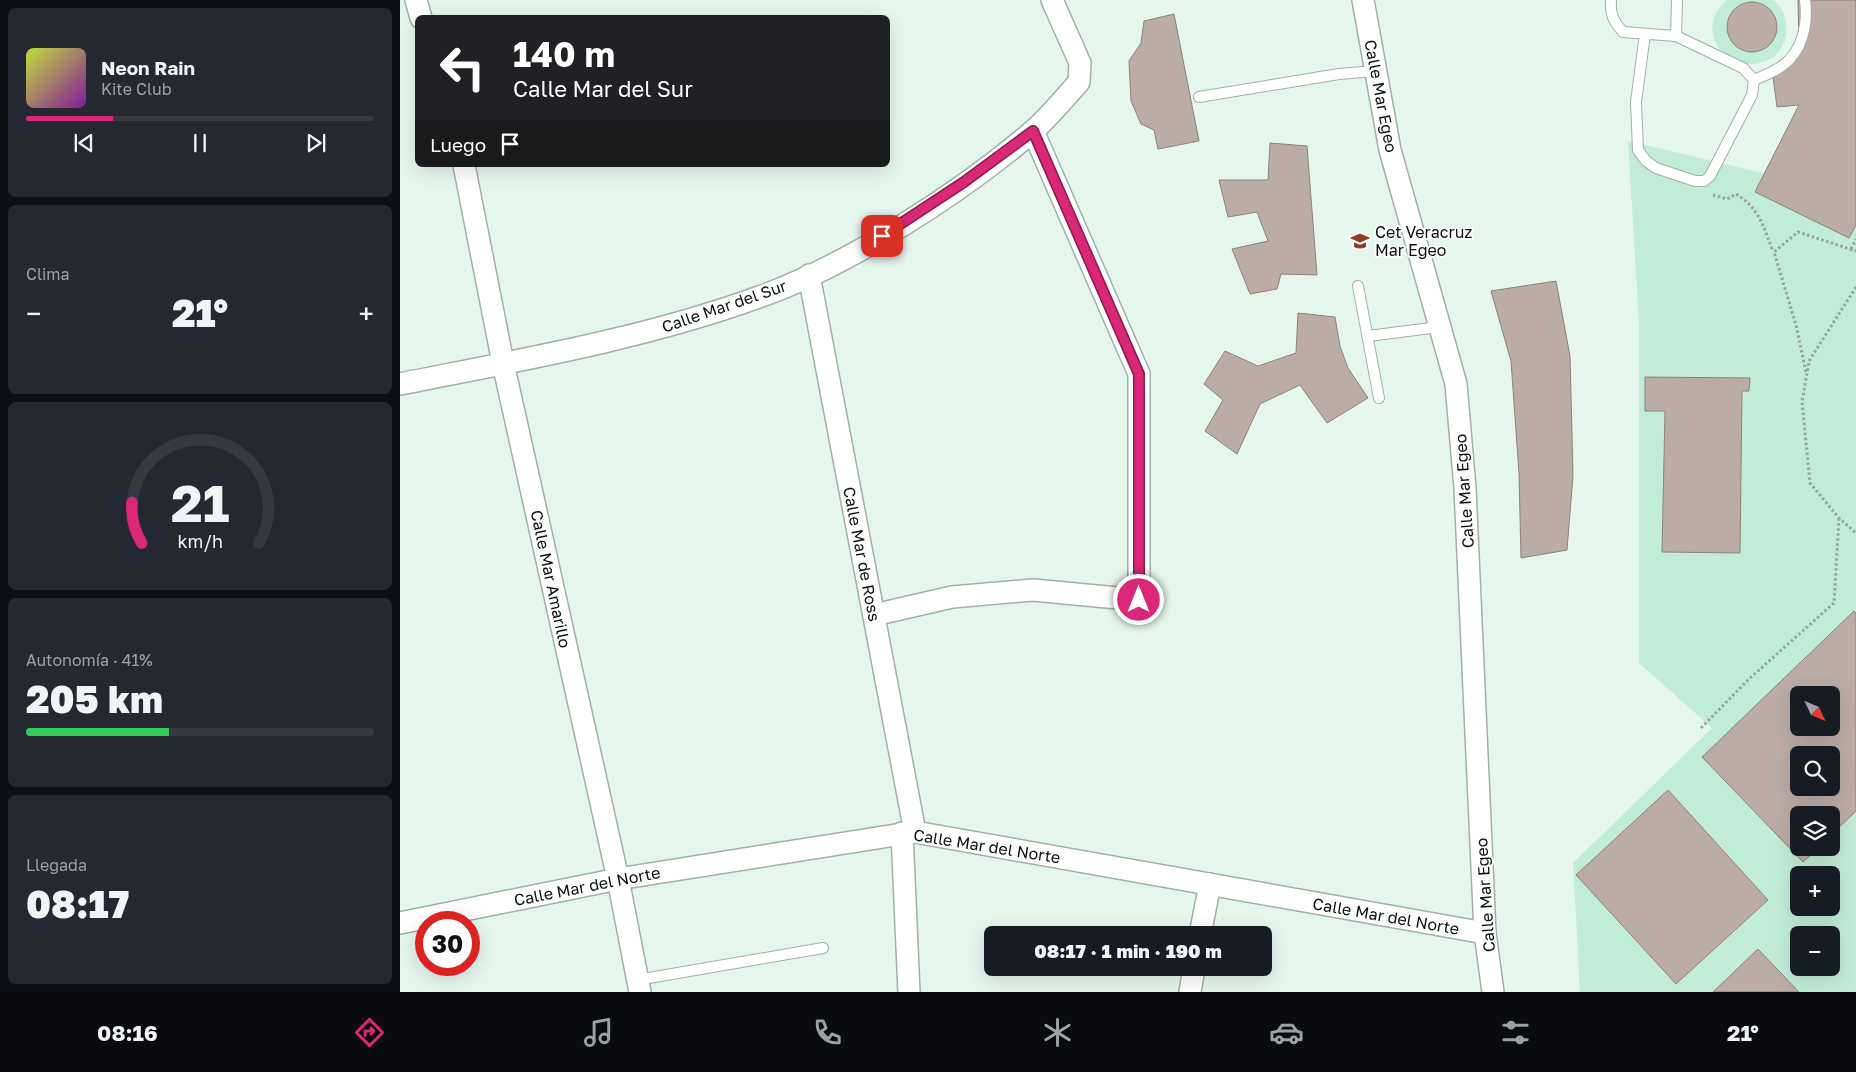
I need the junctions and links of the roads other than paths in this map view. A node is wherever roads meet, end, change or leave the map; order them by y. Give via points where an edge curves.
1 (416, 0) edge
2 (1052, 0) edge
3 (1363, 0) edge
4 (1612, 0) edge
5 (1677, 0) edge
6 (1805, 0) edge
7 (420, 15) edge
8 (1645, 34) junction
9 (1676, 36) junction
10 (1374, 71) junction
11 (1754, 80) junction
12 (1199, 97) dead end
13 (1033, 131) junction
14 (464, 167) edge
15 (809, 276) junction
16 (1358, 286) dead end
17 (1439, 327) junction
18 (1368, 336) junction
19 (503, 363) junction
20 (400, 384) edge
21 (1378, 398) dead end
22 (874, 615) junction
23 (909, 833) junction
24 (618, 879) junction
25 (1210, 884) junction
26 (400, 923) edge
27 (1202, 926) edge
28 (1485, 933) junction
29 (824, 948) dead end
30 (1193, 976) edge
31 (638, 986) edge
32 (910, 992) edge
33 (1190, 992) edge
34 (1493, 992) edge

1 - 7 street
2 - 13 street, Calle Mar del Sur via 1080,63 1079,82
3 - 10 street, Calle Mar Egeo
4 - 8 lane via 1614,22 1623,32
5 - 9 lane
6 - 11 lane via 1807,18 1799,46 1782,66
8 - 9 lane
8 - 11 lane via 1636,102 1638,150 1656,168 1695,181 1704,181 1710,176 1752,94
9 - 11 lane via 1743,68
10 - 12 lane
10 - 17 street, Calle Mar Egeo via 1390,150
13 - 15 street, Calle Mar del Sur via 924,211
13 - 22 street via 1139,374 1139,600 1033,590 952,597
14 - 19 street, Calle Mar Amarillo
15 - 19 street, Calle Mar del Sur via 761,297 696,319
15 - 22 street, Calle Mar de Ross
16 - 18 lane
17 - 18 lane
17 - 28 street, Calle Mar Egeo via 1456,384 1465,488
18 - 21 lane
19 - 20 street, Calle Mar del Sur
19 - 24 street, Calle Mar Amarillo
22 - 23 street, Calle Mar de Ross
23 - 24 street, Calle Mar del Norte
23 - 25 street, Calle Mar del Norte
23 - 32 street, Calle Mar de Ross
24 - 26 street, Calle Mar del Norte
24 - 31 street, Calle Mar Amarillo
25 - 27 street
25 - 28 street, Calle Mar del Norte
28 - 34 street, Calle Mar Egeo
29 - 31 lane
30 - 33 street

